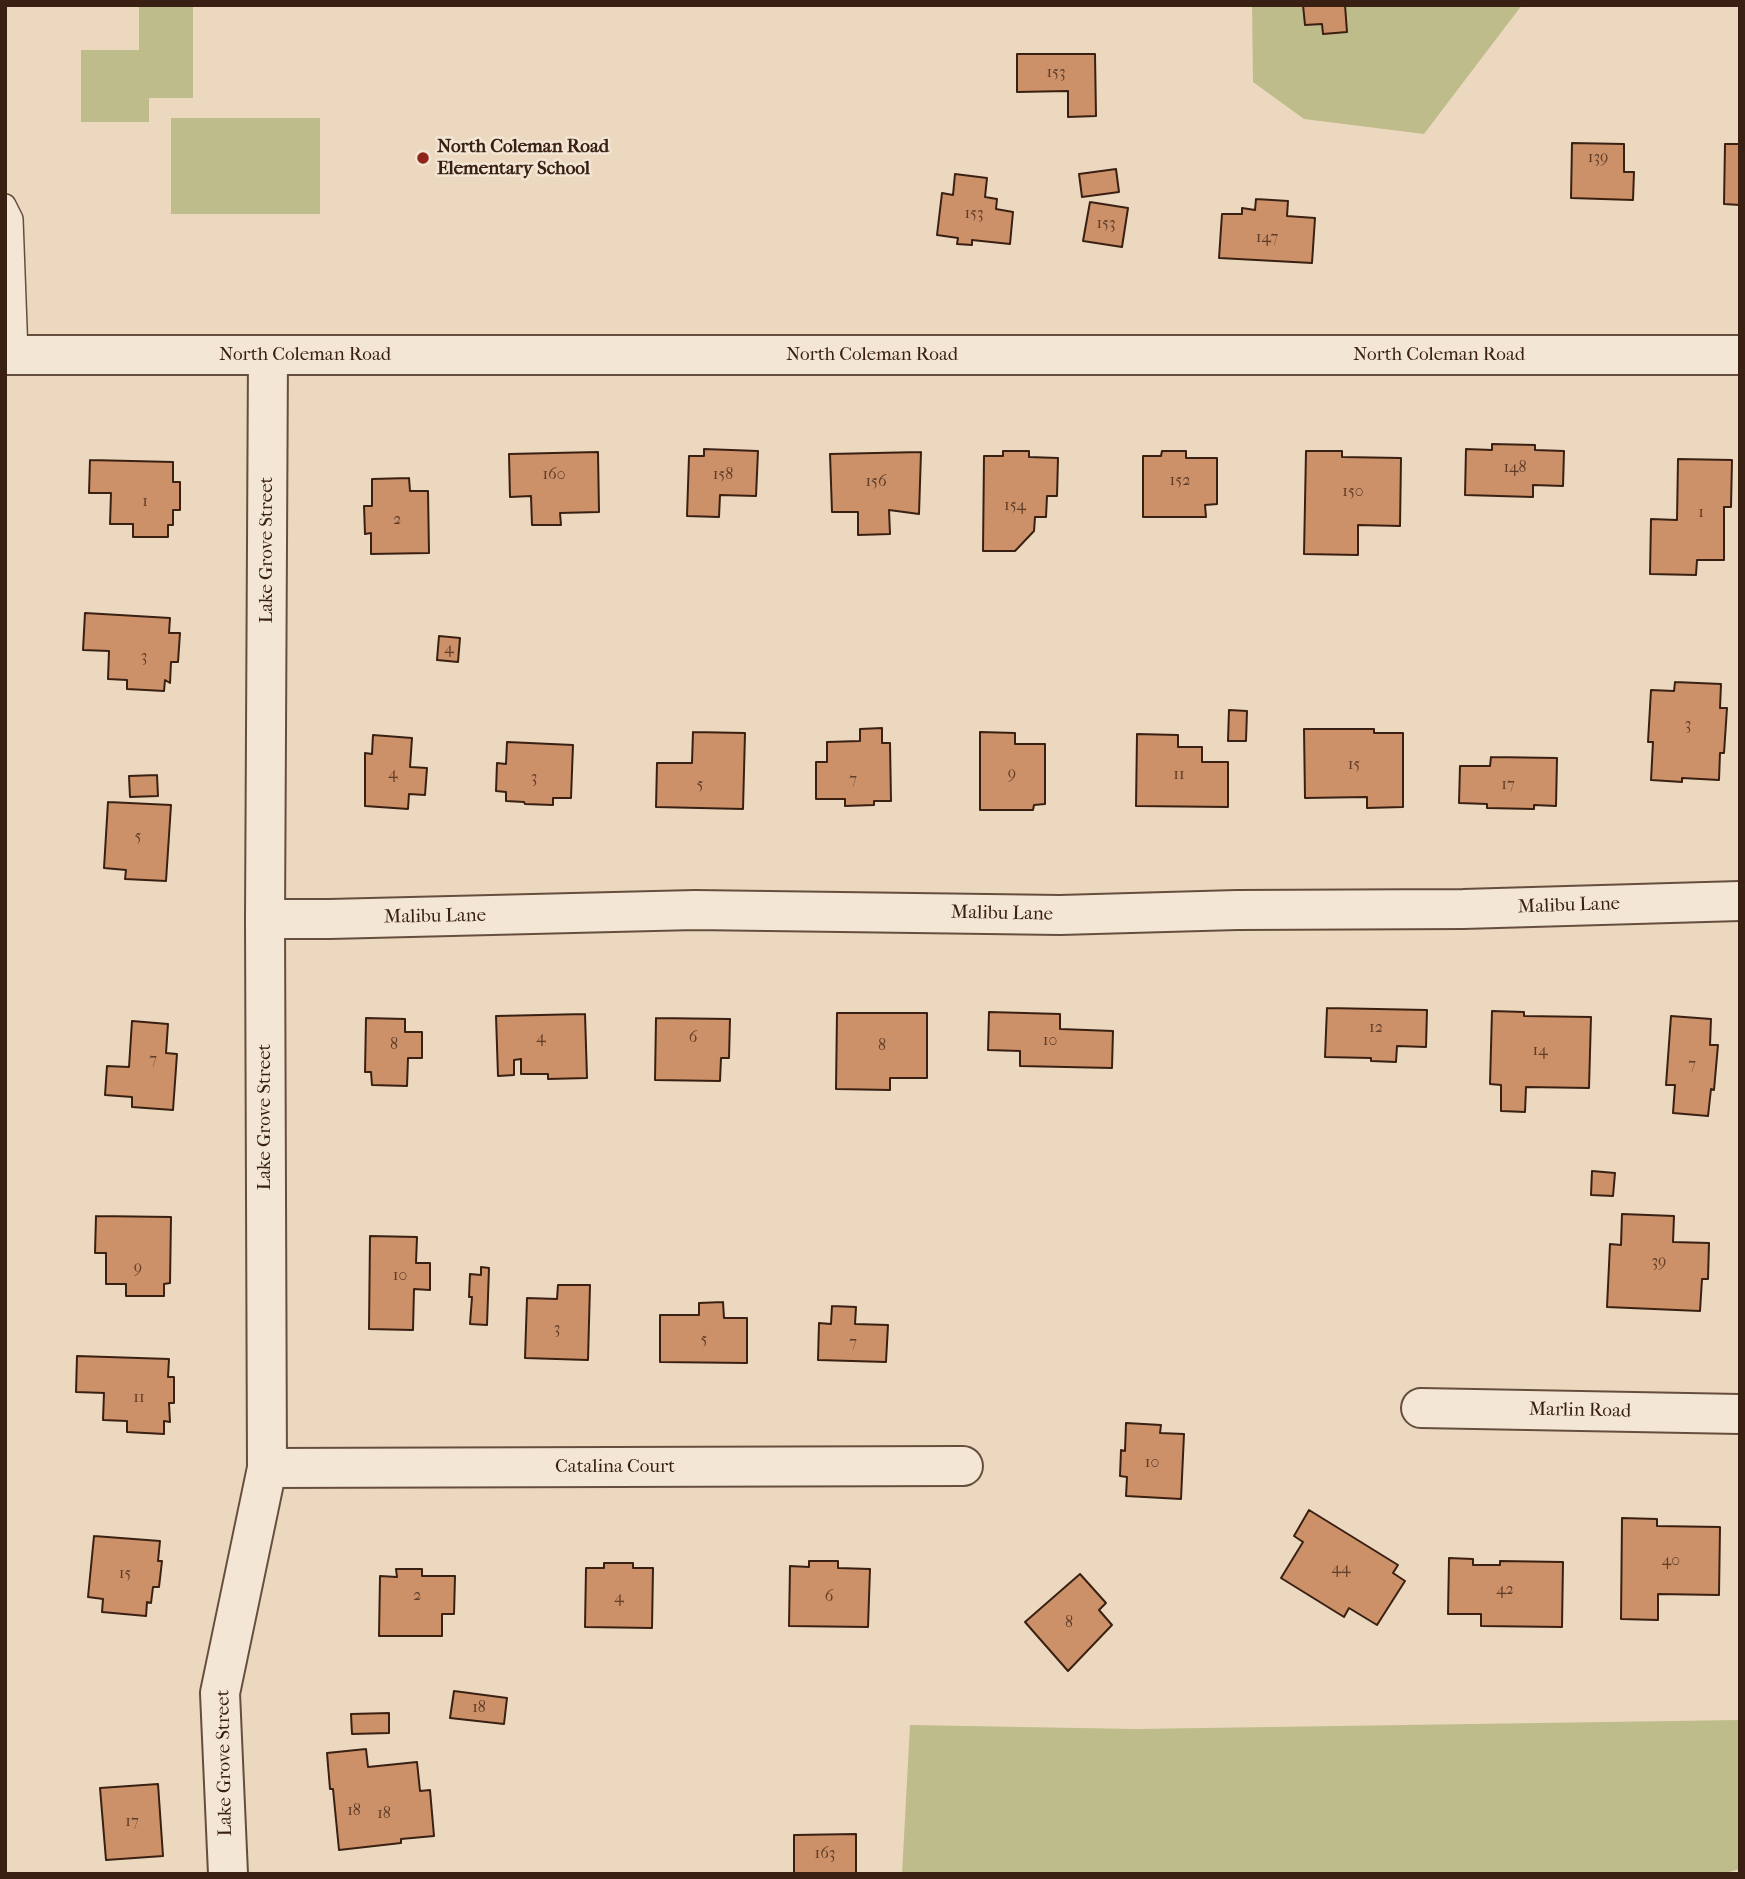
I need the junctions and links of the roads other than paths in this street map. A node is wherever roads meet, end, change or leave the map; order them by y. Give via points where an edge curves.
1 (5, 205) edge
2 (11, 354) edge
3 (268, 355) junction
4 (1740, 355) edge
5 (1740, 901) edge
6 (265, 919) junction
7 (1421, 1408) dead end
8 (1740, 1414) edge
9 (963, 1466) dead end
10 (267, 1468) junction
11 (228, 1874) edge

1 - 2 lane via 12,219
2 - 3 street, North Coleman Road
3 - 4 street, North Coleman Road
3 - 6 street, Lake Grove Street
5 - 6 street, Malibu Lane via 1060,915 695,911
6 - 10 street, Lake Grove Street
7 - 8 street, Marlin Road
9 - 10 street, Catalina Court
10 - 11 street, Lake Grove Street via 220,1693

